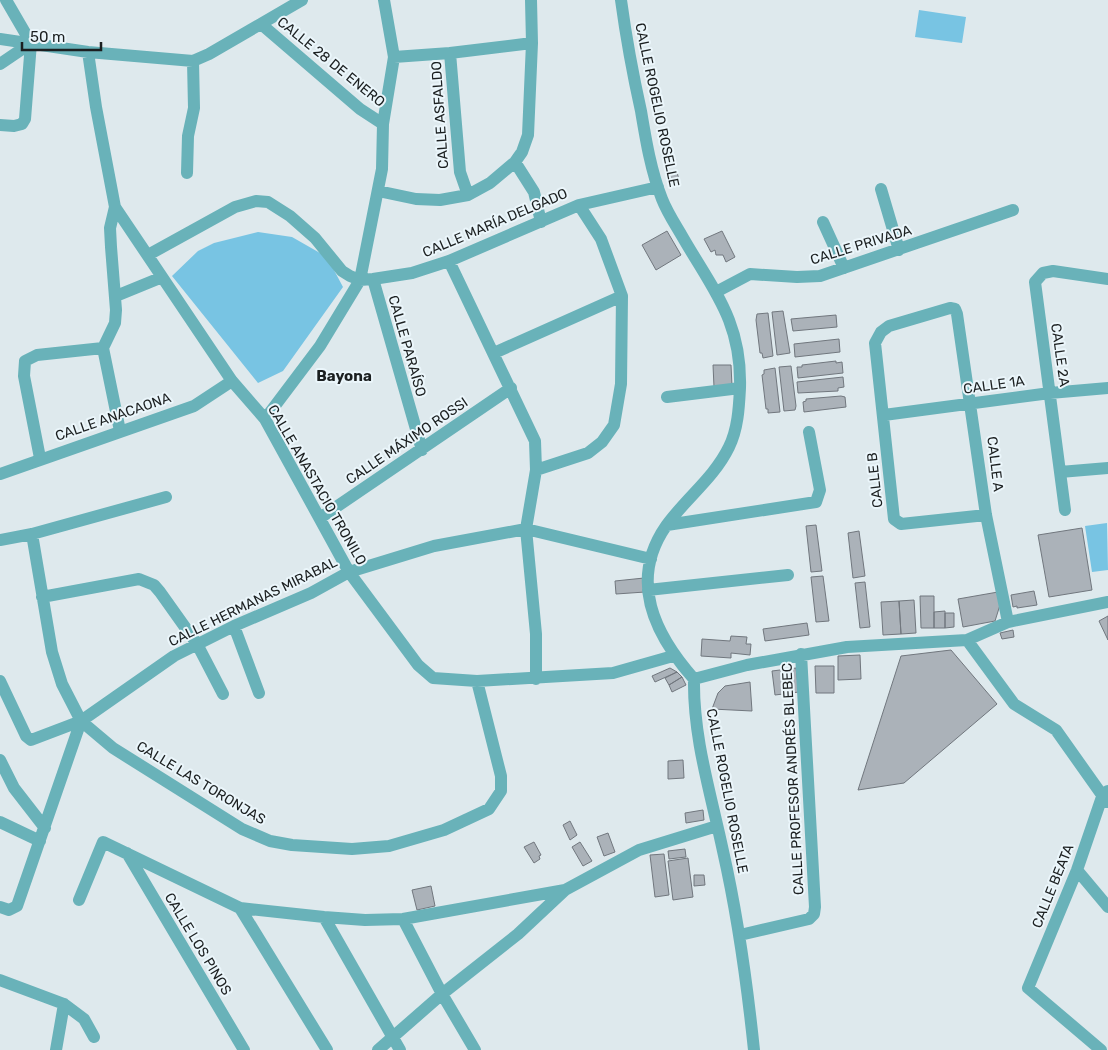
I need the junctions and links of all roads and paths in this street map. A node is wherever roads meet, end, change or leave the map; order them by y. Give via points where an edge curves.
1 (6, 0) edge
2 (302, 0) edge
3 (384, 0) edge
4 (531, 0) edge
5 (621, 0) edge
6 (261, 24) junction
7 (0, 39) edge
8 (532, 42) junction
9 (31, 43) junction
10 (88, 52) junction
11 (450, 53) junction
12 (394, 57) junction
13 (193, 61) junction
14 (0, 64) edge
15 (383, 124) junction
16 (0, 125) edge
17 (515, 162) junction
18 (187, 173) dead end
19 (658, 187) junction
20 (881, 189) dead end
21 (378, 191) junction
22 (468, 196) junction
23 (579, 205) junction
24 (115, 207) junction
25 (1013, 210) dead end
26 (541, 222) junction
27 (823, 222) dead end
28 (899, 250) junction
29 (148, 255) junction
30 (449, 261) junction
31 (844, 268) junction
32 (160, 278) junction
33 (1108, 278) edge
34 (367, 279) junction
35 (716, 292) junction
36 (116, 296) junction
37 (622, 296) junction
38 (875, 343) joint
39 (103, 348) junction
40 (494, 353) junction
41 (232, 381) junction
42 (510, 388) junction
43 (740, 388) junction
44 (1108, 388) edge
45 (1050, 393) junction
46 (667, 397) dead end
47 (972, 404) junction
48 (884, 416) junction
49 (265, 419) junction
50 (120, 430) junction
51 (809, 432) dead end
52 (422, 450) junction
53 (40, 458) junction
54 (1108, 468) edge
55 (536, 470) junction
56 (1060, 472) junction
57 (0, 474) edge
58 (166, 497) dead end
59 (1065, 510) dead end
60 (986, 515) junction
61 (320, 518) junction
62 (667, 525) junction
63 (526, 529) junction
64 (32, 534) junction
65 (0, 540) edge
66 (651, 559) junction
67 (349, 572) junction
68 (788, 575) dead end
69 (648, 590) junction
70 (42, 597) junction
71 (1108, 602) edge
72 (1008, 622) junction
73 (234, 626) junction
74 (966, 640) junction
75 (197, 644) junction
76 (801, 654) junction
77 (673, 656) junction
78 (536, 679) junction
79 (694, 679) junction
80 (0, 681) edge
81 (477, 681) junction
82 (259, 693) dead end
83 (223, 694) dead end
84 (81, 721) junction
85 (0, 760) edge
86 (1106, 796) edge
87 (0, 822) edge
88 (717, 826) junction
89 (45, 828) junction
90 (40, 841) junction
91 (127, 853) junction
92 (1076, 870) junction
93 (565, 890) junction
94 (79, 900) dead end
95 (0, 907) edge
96 (1108, 907) edge
97 (240, 908) junction
98 (324, 917) junction
99 (403, 918) junction
100 (740, 935) junction
101 (0, 980) edge
102 (442, 994) junction
103 (64, 1004) junction
104 (94, 1037) dead end
105 (392, 1037) junction
106 (56, 1050) edge
107 (244, 1050) edge
108 (327, 1050) edge
109 (378, 1050) edge
110 (400, 1050) edge
111 (476, 1050) edge
112 (754, 1050) edge
113 (1101, 1050) edge

1 - 9 street
2 - 6 street
3 - 12 street
4 - 8 street
5 - 19 street, CALLE ROGELIO ROSELLE
6 - 13 street
6 - 15 street, CALLE 28 DE ENERO via 312,70
7 - 9 street
8 - 11 street, CALLE ASFALDO
8 - 17 street via 528,135
9 - 10 street
9 - 14 street
9 - 16 street via 25,119 22,124 14,126
10 - 13 street
10 - 24 street, CALLE ANASTACIO TRONILO
11 - 12 street
11 - 22 street, CALLE ASFALDO via 460,172
12 - 15 street
13 - 18 street via 194,113 188,136
15 - 21 street
17 - 22 street
17 - 26 street via 534,192
19 - 23 street, CALLE MARÍA DELGADO
19 - 35 street, CALLE ROGELIO ROSELLE via 670,216
20 - 28 street
21 - 22 street via 416,199
21 - 34 street
23 - 26 street, CALLE MARÍA DELGADO
23 - 37 street via 601,239
24 - 29 street, CALLE ANASTACIO TRONILO
24 - 36 street via 110,228
25 - 28 street, CALLE PRIVADA
26 - 30 street, CALLE MARÍA DELGADO
27 - 31 street
28 - 31 street, CALLE PRIVADA
29 - 32 street, CALLE ANASTACIO TRONILO
29 - 34 street via 235,207 256,201 268,202 315,238 342,271
30 - 34 street, CALLE MARÍA DELGADO via 412,273
30 - 40 street
31 - 35 street, CALLE PRIVADA via 805,277 750,274
32 - 36 street
32 - 41 street, CALLE ANASTACIO TRONILO
33 - 45 street, CALLE 2A via 1053,271 1043,273 1035,282
34 - 49 street
34 - 52 street, CALLE PARAÍSO
35 - 43 street, CALLE ROGELIO ROSELLE via 734,331
36 - 39 street via 115,323
37 - 40 street
37 - 55 street via 621,384 614,425 602,442 588,453
38 - 47 street, CALLE A via 889,326 955,309
38 - 48 street, CALLE B
39 - 50 street
39 - 53 street via 38,355 25,361 24,376
40 - 42 street
41 - 49 street, CALLE ANASTACIO TRONILO
41 - 50 street, CALLE ANACAONA via 194,406
42 - 52 street, CALLE MÁXIMO ROSSI
42 - 55 street via 534,436
43 - 46 street
43 - 62 street, CALLE ROGELIO ROSELLE via 730,445 719,466
44 - 45 street, CALLE 1A
45 - 47 street, CALLE 1A
45 - 56 street, CALLE 2A
47 - 48 street, CALLE 1A
47 - 60 street, CALLE A
48 - 60 street, CALLE B via 894,519 897,522
49 - 61 street, CALLE ANASTACIO TRONILO
50 - 53 street, CALLE ANACAONA
51 - 62 street via 820,490 816,502
52 - 61 street, CALLE MÁXIMO ROSSI
53 - 57 street, CALLE ANACAONA
54 - 56 street
55 - 63 street
56 - 59 street, CALLE 2A
58 - 64 street
60 - 72 street, CALLE A
61 - 67 street, CALLE ANASTACIO TRONILO
62 - 66 street, CALLE ROGELIO ROSELLE
63 - 66 street, CALLE HERMANAS MIRABAL
63 - 67 street, CALLE HERMANAS MIRABAL via 434,546
63 - 78 street via 536,634
64 - 65 street
64 - 70 street, CALLE LAS TORONJAS
66 - 69 street, CALLE ROGELIO ROSELLE
67 - 73 street, CALLE HERMANAS MIRABAL via 311,593
67 - 81 street, CALLE ANASTACIO TRONILO via 425,672 442,680
68 - 69 street
69 - 77 street, CALLE ROGELIO ROSELLE via 660,633
70 - 75 street via 147,581 160,592
70 - 84 street, CALLE LAS TORONJAS via 52,652 62,684
71 - 72 street
72 - 74 street
73 - 75 street, CALLE HERMANAS MIRABAL
73 - 82 street
74 - 76 street via 847,647
74 - 86 street via 1014,704 1056,730
75 - 83 street
75 - 84 street, CALLE HERMANAS MIRABAL via 174,656
76 - 79 street
76 - 100 street, CALLE PROFESOR ANDRÉS BLEBEC via 814,914
77 - 78 street, CALLE ANASTACIO TRONILO via 613,673
77 - 79 street, CALLE ROGELIO ROSELLE
78 - 81 street, CALLE ANASTACIO TRONILO
79 - 88 street, CALLE ROGELIO ROSELLE via 694,722
80 - 84 street, CALLE HERMANAS MIRABAL via 26,736 31,740
81 - 84 street, CALLE LAS TORONJAS via 500,776 501,790 497,800 489,809 444,830 411,842 369,849 280,843 242,829 113,748
84 - 89 street
85 - 89 street via 14,788
86 - 92 street, CALLE BEATA
87 - 90 street
88 - 93 street via 639,850
88 - 100 street, CALLE ROGELIO ROSELLE
89 - 90 street
90 - 95 street via 17,906 9,910
91 - 94 street via 106,842 101,844
91 - 97 street
91 - 107 street, CALLE LOS PINOS
92 - 96 street
92 - 113 street, CALLE BEATA via 1028,988
93 - 99 street
93 - 102 street via 518,934
97 - 98 street
97 - 108 street
98 - 99 street
98 - 105 street
99 - 102 street
100 - 112 street, CALLE ROGELIO ROSELLE
101 - 103 street
102 - 105 street
102 - 111 street
103 - 104 street via 84,1019
103 - 106 street
105 - 109 street
105 - 110 street

